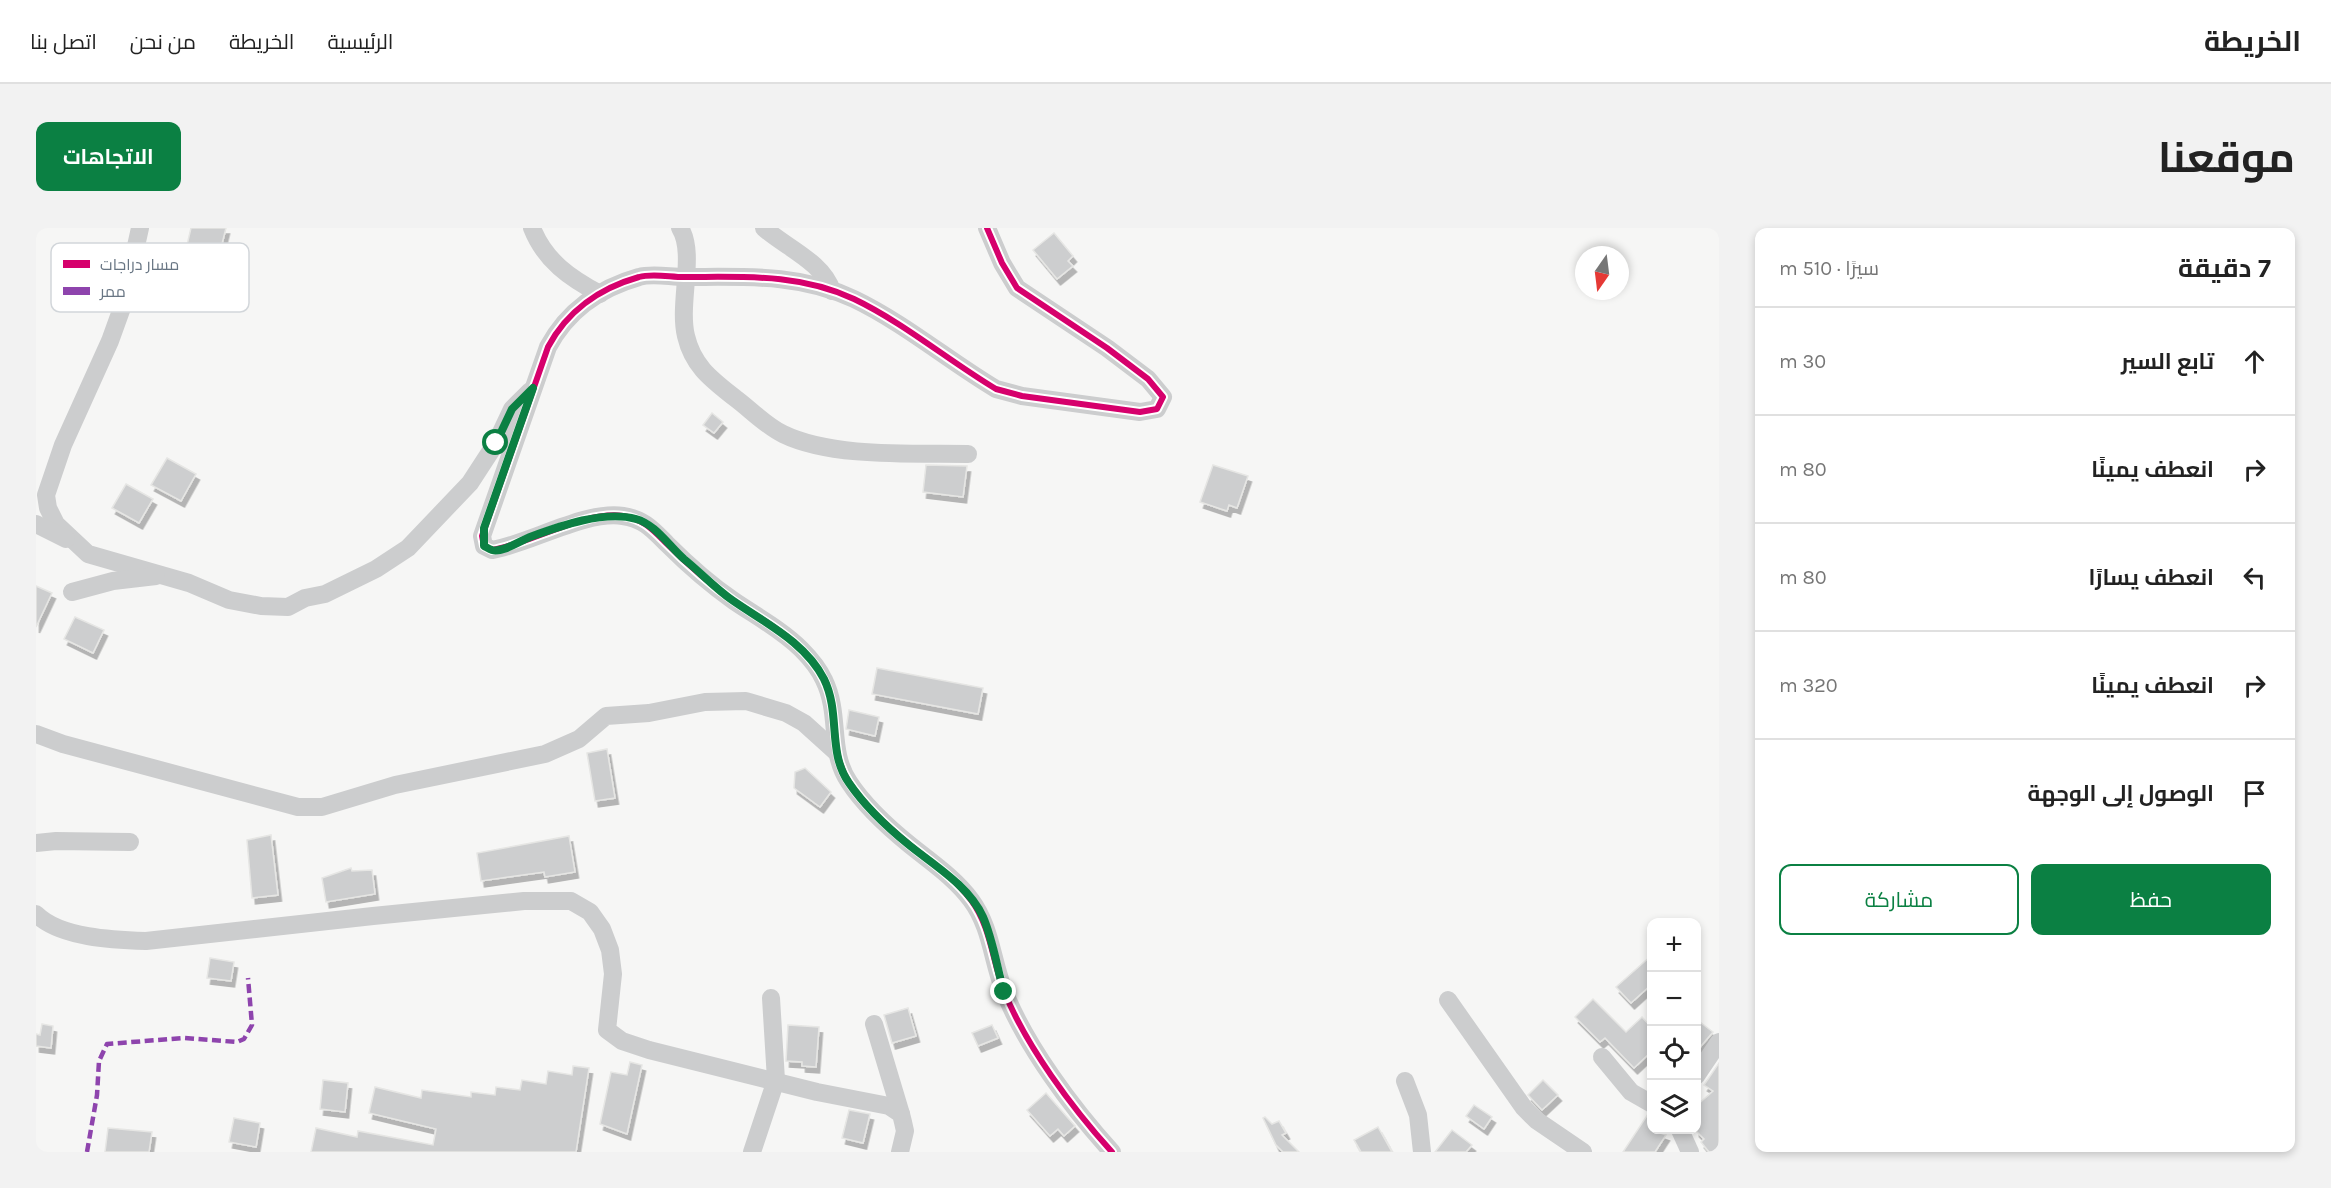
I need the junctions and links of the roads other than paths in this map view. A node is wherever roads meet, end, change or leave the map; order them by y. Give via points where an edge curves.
1 (140, 228) edge
2 (532, 228) edge
3 (680, 228) edge
4 (764, 228) edge
5 (987, 228) edge
6 (137, 243) edge
7 (684, 277) junction
8 (832, 291) junction
9 (600, 294) junction
10 (120, 312) edge
11 (533, 388) junction
12 (968, 454) dead end
13 (36, 524) edge
14 (76, 543) junction
15 (160, 575) junction
16 (72, 591) dead end
17 (36, 734) edge
18 (835, 751) junction
19 (130, 842) dead end
20 (36, 843) edge
21 (36, 914) edge
22 (771, 998) dead end
23 (1448, 1000) dead end
24 (874, 1024) dead end
25 (1719, 1042) edge
26 (1602, 1057) dead end
27 (1701, 1069) edge
28 (776, 1080) junction
29 (1404, 1081) dead end
30 (1647, 1101) edge
31 (901, 1114) junction
32 (1682, 1134) edge
33 (752, 1152) edge
34 (900, 1152) edge
35 (1112, 1152) edge
36 (1422, 1152) edge
37 (1583, 1152) edge
38 (1690, 1152) edge

1 - 6 street
2 - 9 street via 554,263
3 - 7 street via 688,251
4 - 8 street via 819,270 830,282
5 - 8 street via 1017,288 1148,379 1163,397 1157,409 1140,412 996,389 855,300
7 - 8 street via 759,275 787,278
7 - 9 street via 642,276
7 - 12 street via 685,332 692,360 782,434 819,446 889,453
9 - 11 street via 558,328
10 - 14 street via 63,445 46,495 56,524
11 - 15 street via 512,409 483,465 437,519 408,548 350,584 288,607 261,606 229,600
11 - 18 street via 484,528 484,546 501,549 602,517 639,519 730,599 786,636 813,662 833,704
13 - 14 street
14 - 15 street via 88,554
15 - 16 street
17 - 18 street via 298,807 322,807 395,785 545,753 579,739 606,716 649,713 705,702 746,701 786,713 804,723
18 - 35 street via 856,793 970,898 983,917 1004,992 1018,1019 1039,1055
19 - 20 street
21 - 28 street via 80,934 146,941 525,901 571,901 590,912 610,950 613,974 609,1034 649,1050
22 - 28 street
23 - 37 street via 1524,1108
24 - 31 street
25 - 27 street
26 - 30 street via 1631,1092
28 - 31 street via 875,1102
28 - 33 street
29 - 36 street via 1418,1115
31 - 34 street via 905,1131
32 - 38 street

